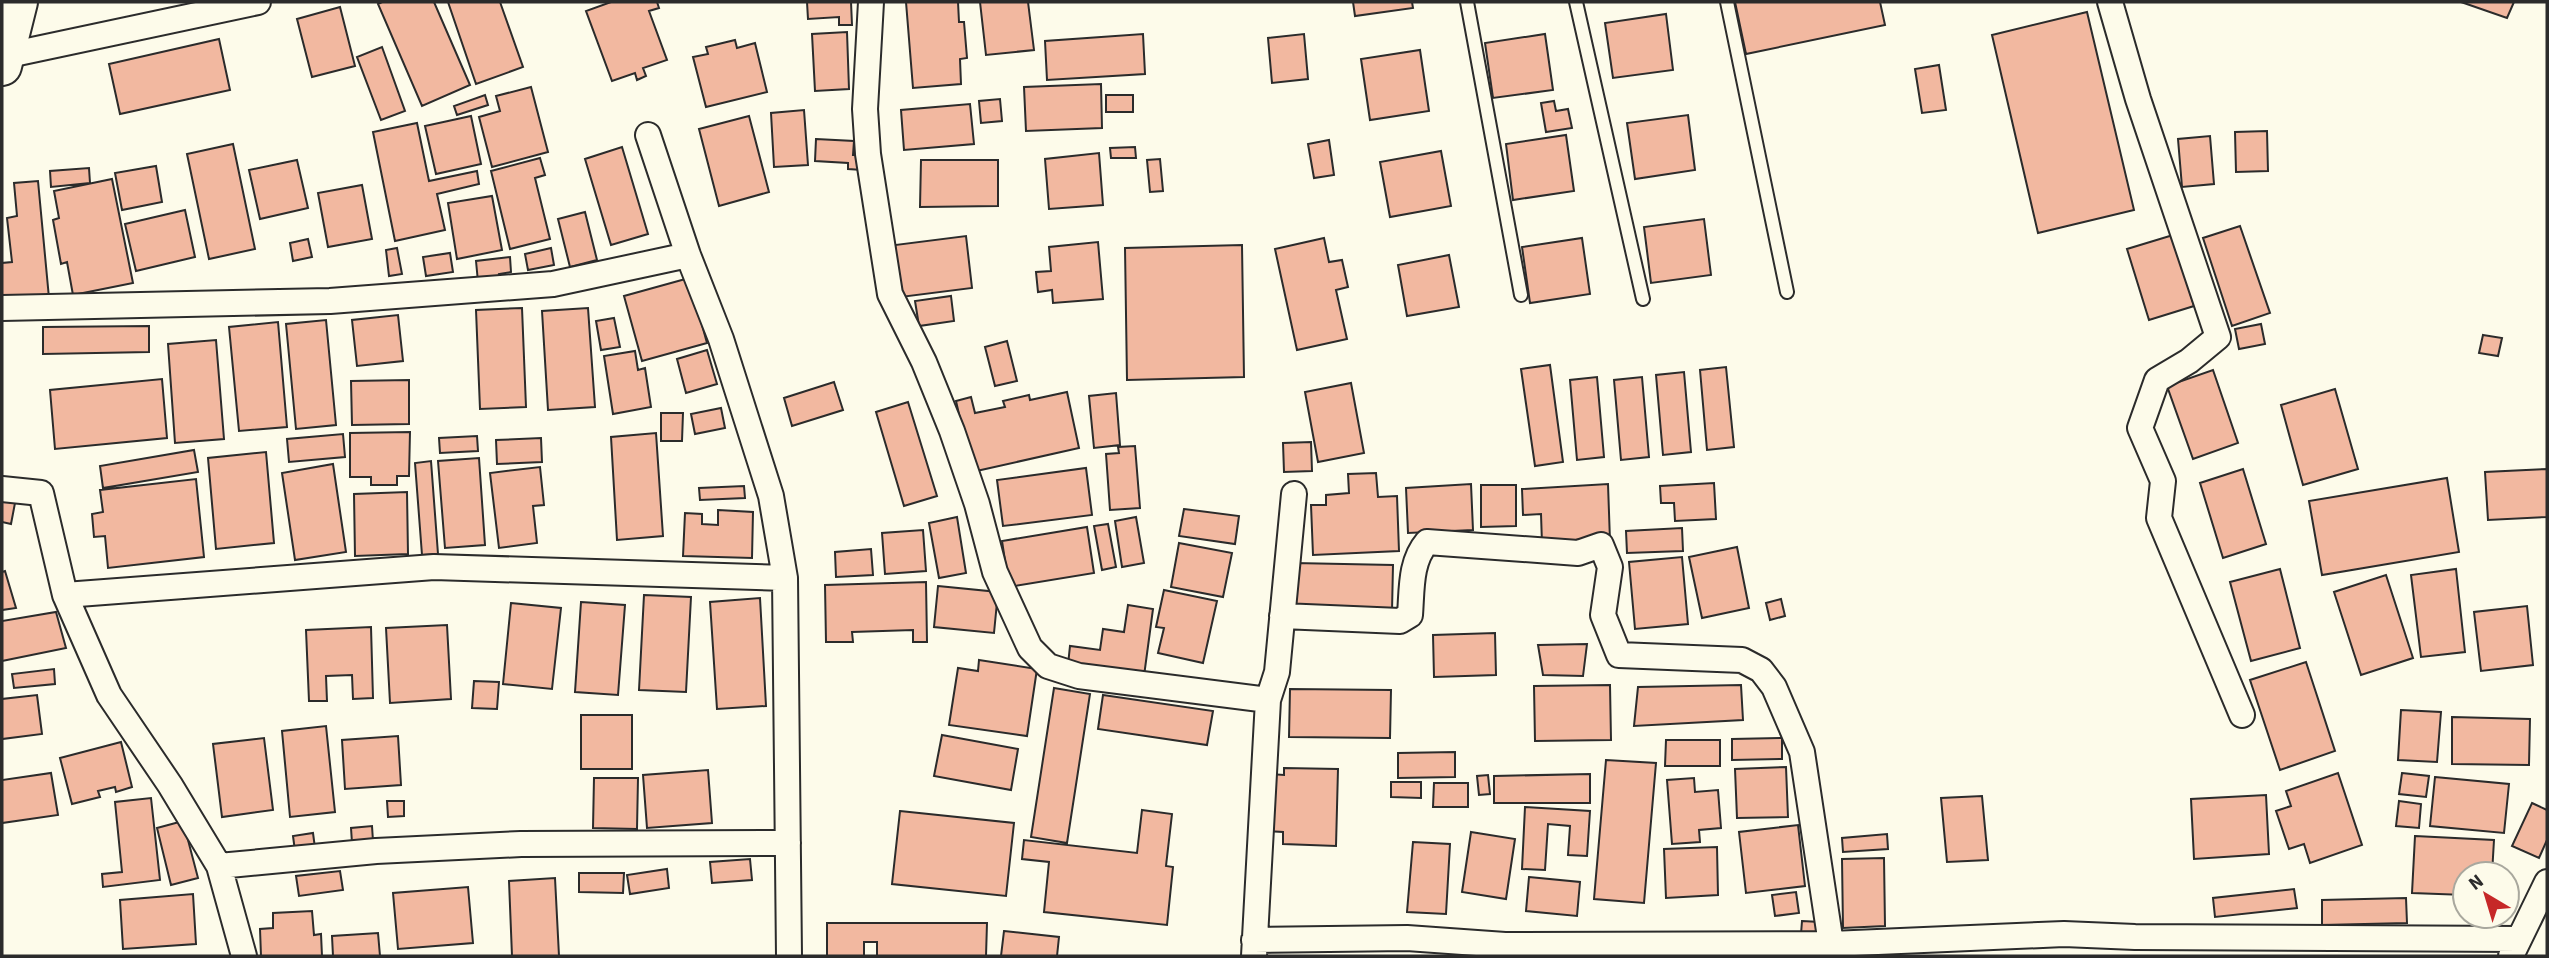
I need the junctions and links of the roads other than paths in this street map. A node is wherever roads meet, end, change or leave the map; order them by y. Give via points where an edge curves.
1 (18, 2) edge
2 (258, 2) edge
3 (871, 2) edge
4 (1467, 2) edge
5 (1576, 2) edge
6 (1727, 2) edge
7 (2110, 2) edge
8 (3, 61) edge
9 (648, 135) dead end
10 (688, 255) junction
11 (1787, 292) dead end
12 (1521, 295) dead end
13 (1643, 299) dead end
14 (2, 308) edge
15 (2, 489) edge
16 (1294, 494) dead end
17 (785, 578) junction
18 (65, 595) junction
19 (1282, 616) junction
20 (1268, 700) junction
21 (2242, 715) dead end
22 (788, 843) junction
23 (219, 866) junction
24 (2547, 882) edge
25 (1831, 944) junction
26 (2134, 947) edge
27 (1254, 948) edge
28 (2515, 948) edge
29 (1505, 951) edge
30 (244, 956) edge
31 (789, 956) edge

1 - 8 main road
2 - 8 street
3 - 20 street via 868,154 890,294 947,419 995,572 1030,648 1048,666 1079,676
4 - 12 lane
5 - 13 lane
6 - 11 lane
7 - 21 street via 2218,337 2157,380 2140,428 2163,481 2159,518
9 - 10 street
10 - 14 street via 553,284 330,300
10 - 17 street via 721,339 771,496
15 - 18 street via 41,493
16 - 19 street
17 - 18 street via 434,567
17 - 22 street
18 - 23 street via 109,695
19 - 20 street via 1277,672
19 - 25 street via 1400,621 1410,615 1415,562 1427,541 1578,553 1601,545 1610,567 1603,615 1619,655 1742,660 1761,670 1774,687 1802,752
20 - 27 street
22 - 23 street via 521,844 376,851
22 - 31 street
23 - 30 street
24 - 28 street
25 - 26 street via 2064,934
25 - 29 street
26 - 28 street
27 - 29 street via 1407,938

